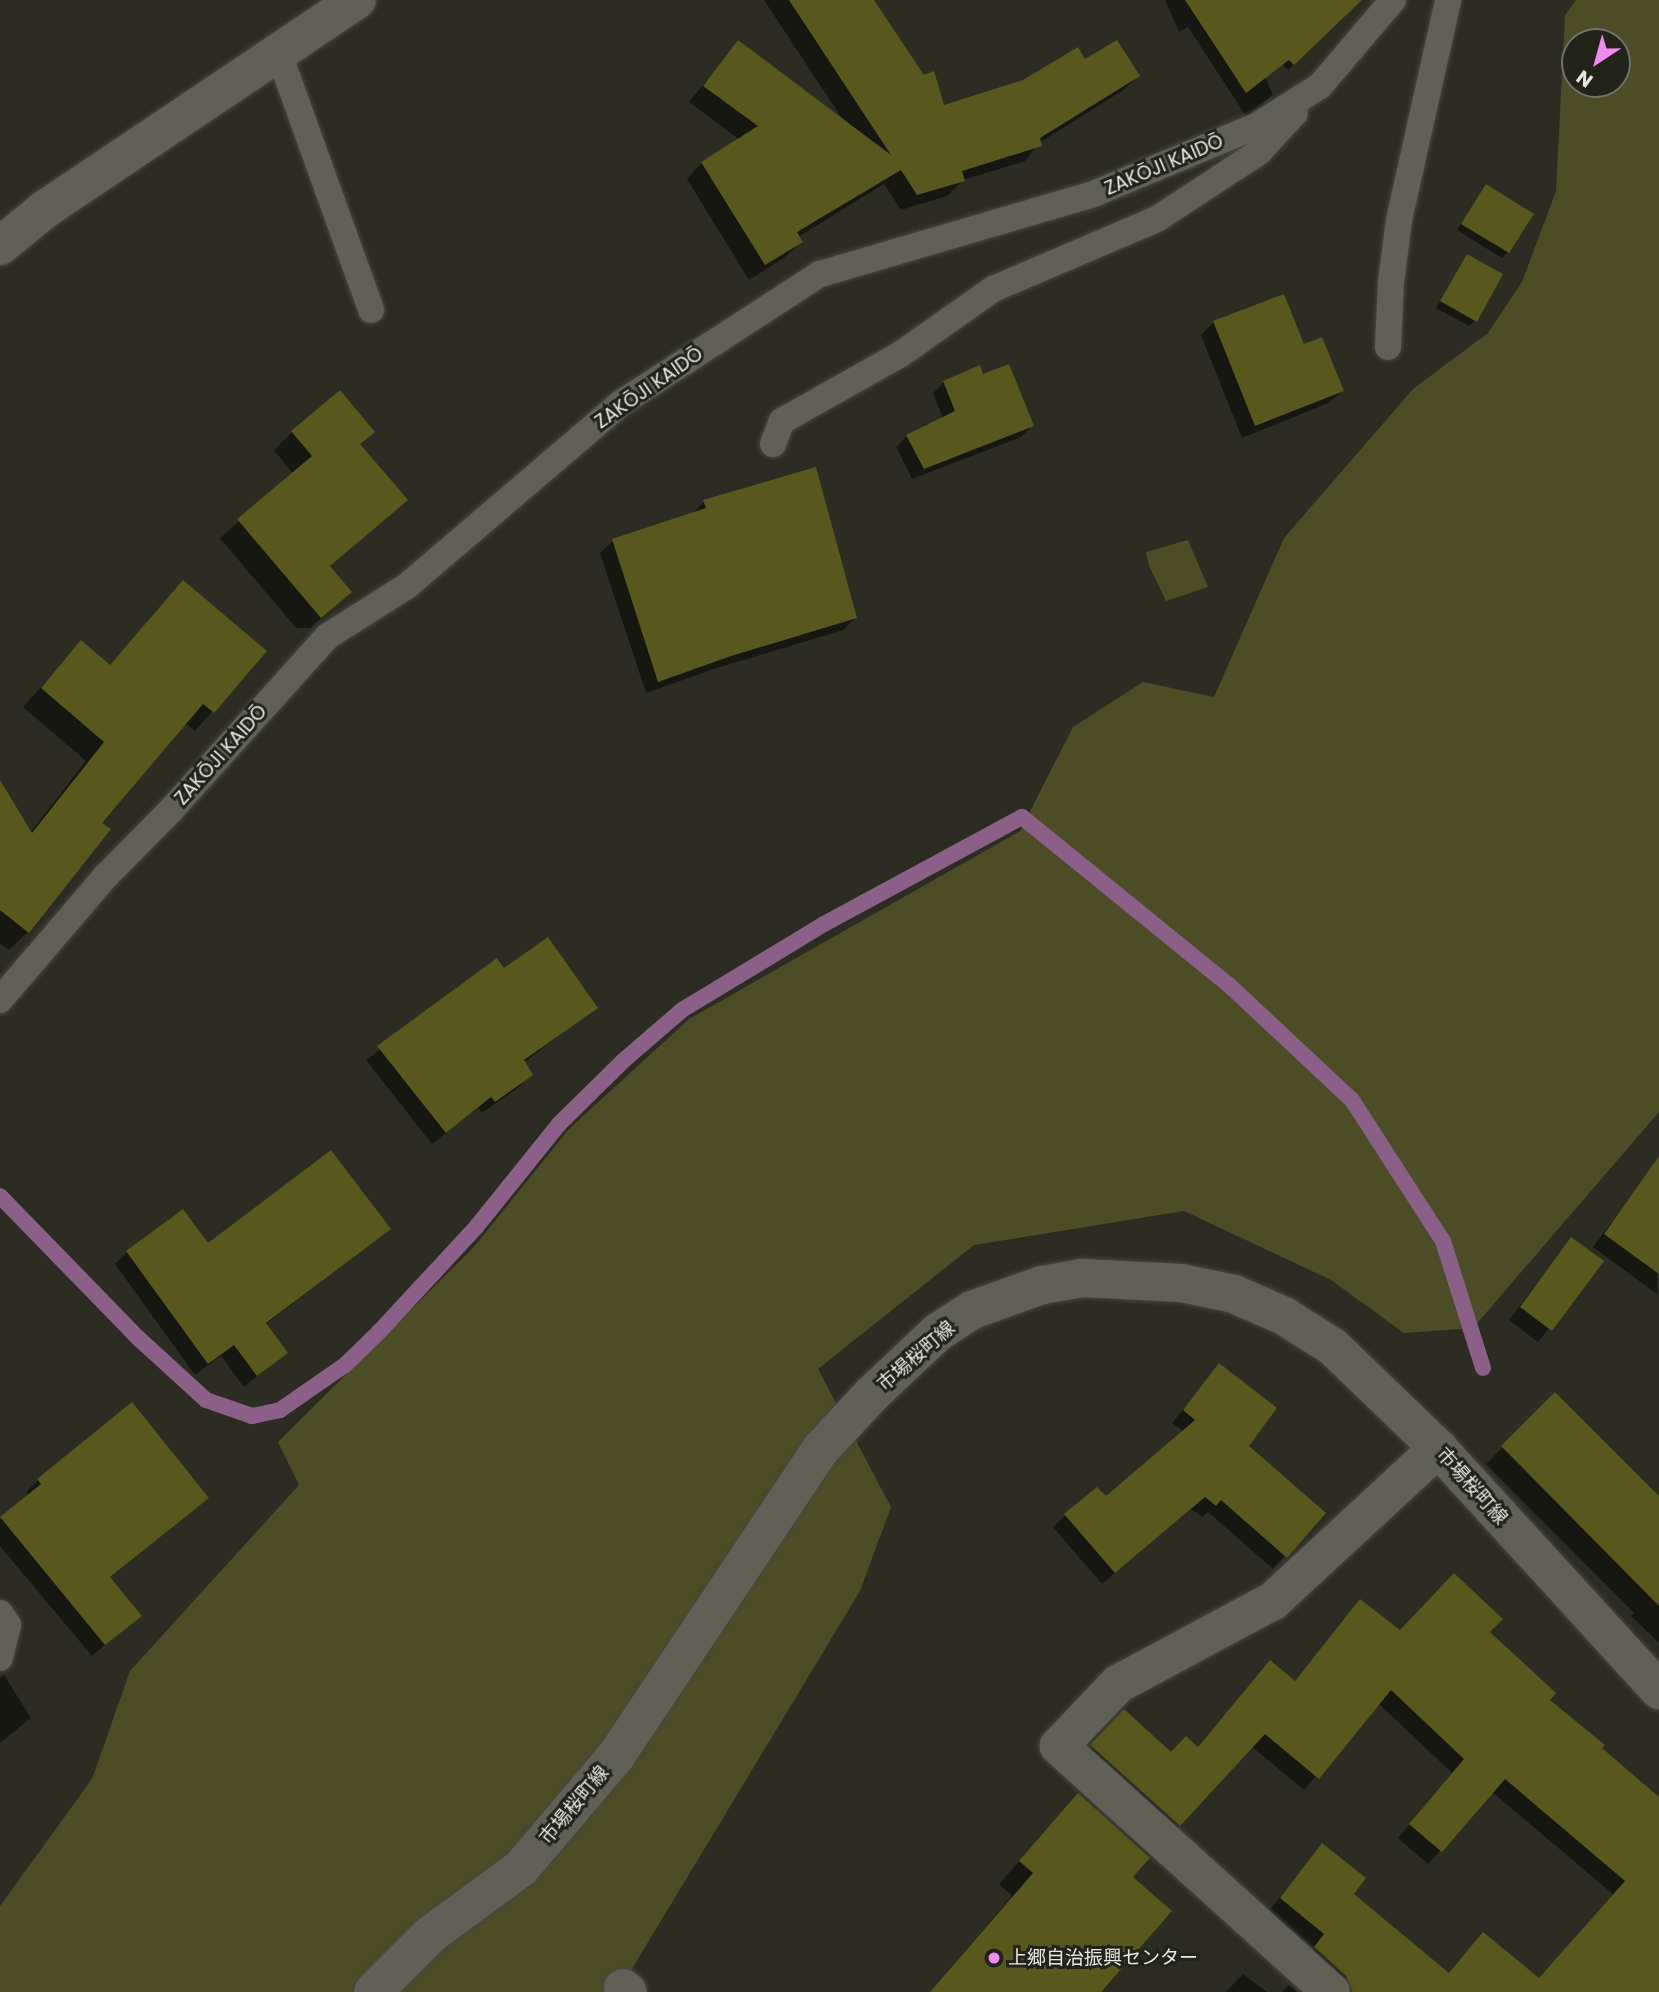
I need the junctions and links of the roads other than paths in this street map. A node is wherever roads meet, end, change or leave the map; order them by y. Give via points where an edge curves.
1 (357, 0) edge
2 (1393, 0) edge
3 (1448, 0) edge
4 (279, 54) junction
5 (1320, 86) junction
6 (0, 246) edge
7 (371, 310) dead end
8 (1388, 347) dead end
9 (773, 444) dead end
10 (0, 1000) edge
11 (1438, 1448) junction
12 (0, 1613) edge
13 (0, 1658) edge
14 (1659, 1690) edge
15 (373, 1992) edge
16 (1331, 1992) edge

1 - 4 main road
2 - 5 lane, ZAKŌJI KAIDŌ
3 - 8 lane via 1399,220
4 - 6 main road via 44,210
4 - 7 lane
5 - 9 lane via 1259,152 1157,219 993,289 901,354 782,421
5 - 10 lane, ZAKŌJI KAIDŌ via 1258,125 1091,195 820,274 621,403 407,586 328,636 105,877
11 - 14 main road, 市場桜町線
11 - 15 main road, 市場桜町線 via 1334,1347 1284,1316 1234,1294 1181,1283 1082,1278 1042,1285 972,1310 907,1359 821,1449 615,1756 521,1868 430,1935
11 - 16 main road via 1273,1601 1118,1684 1059,1746
12 - 13 lane via 8,1625

